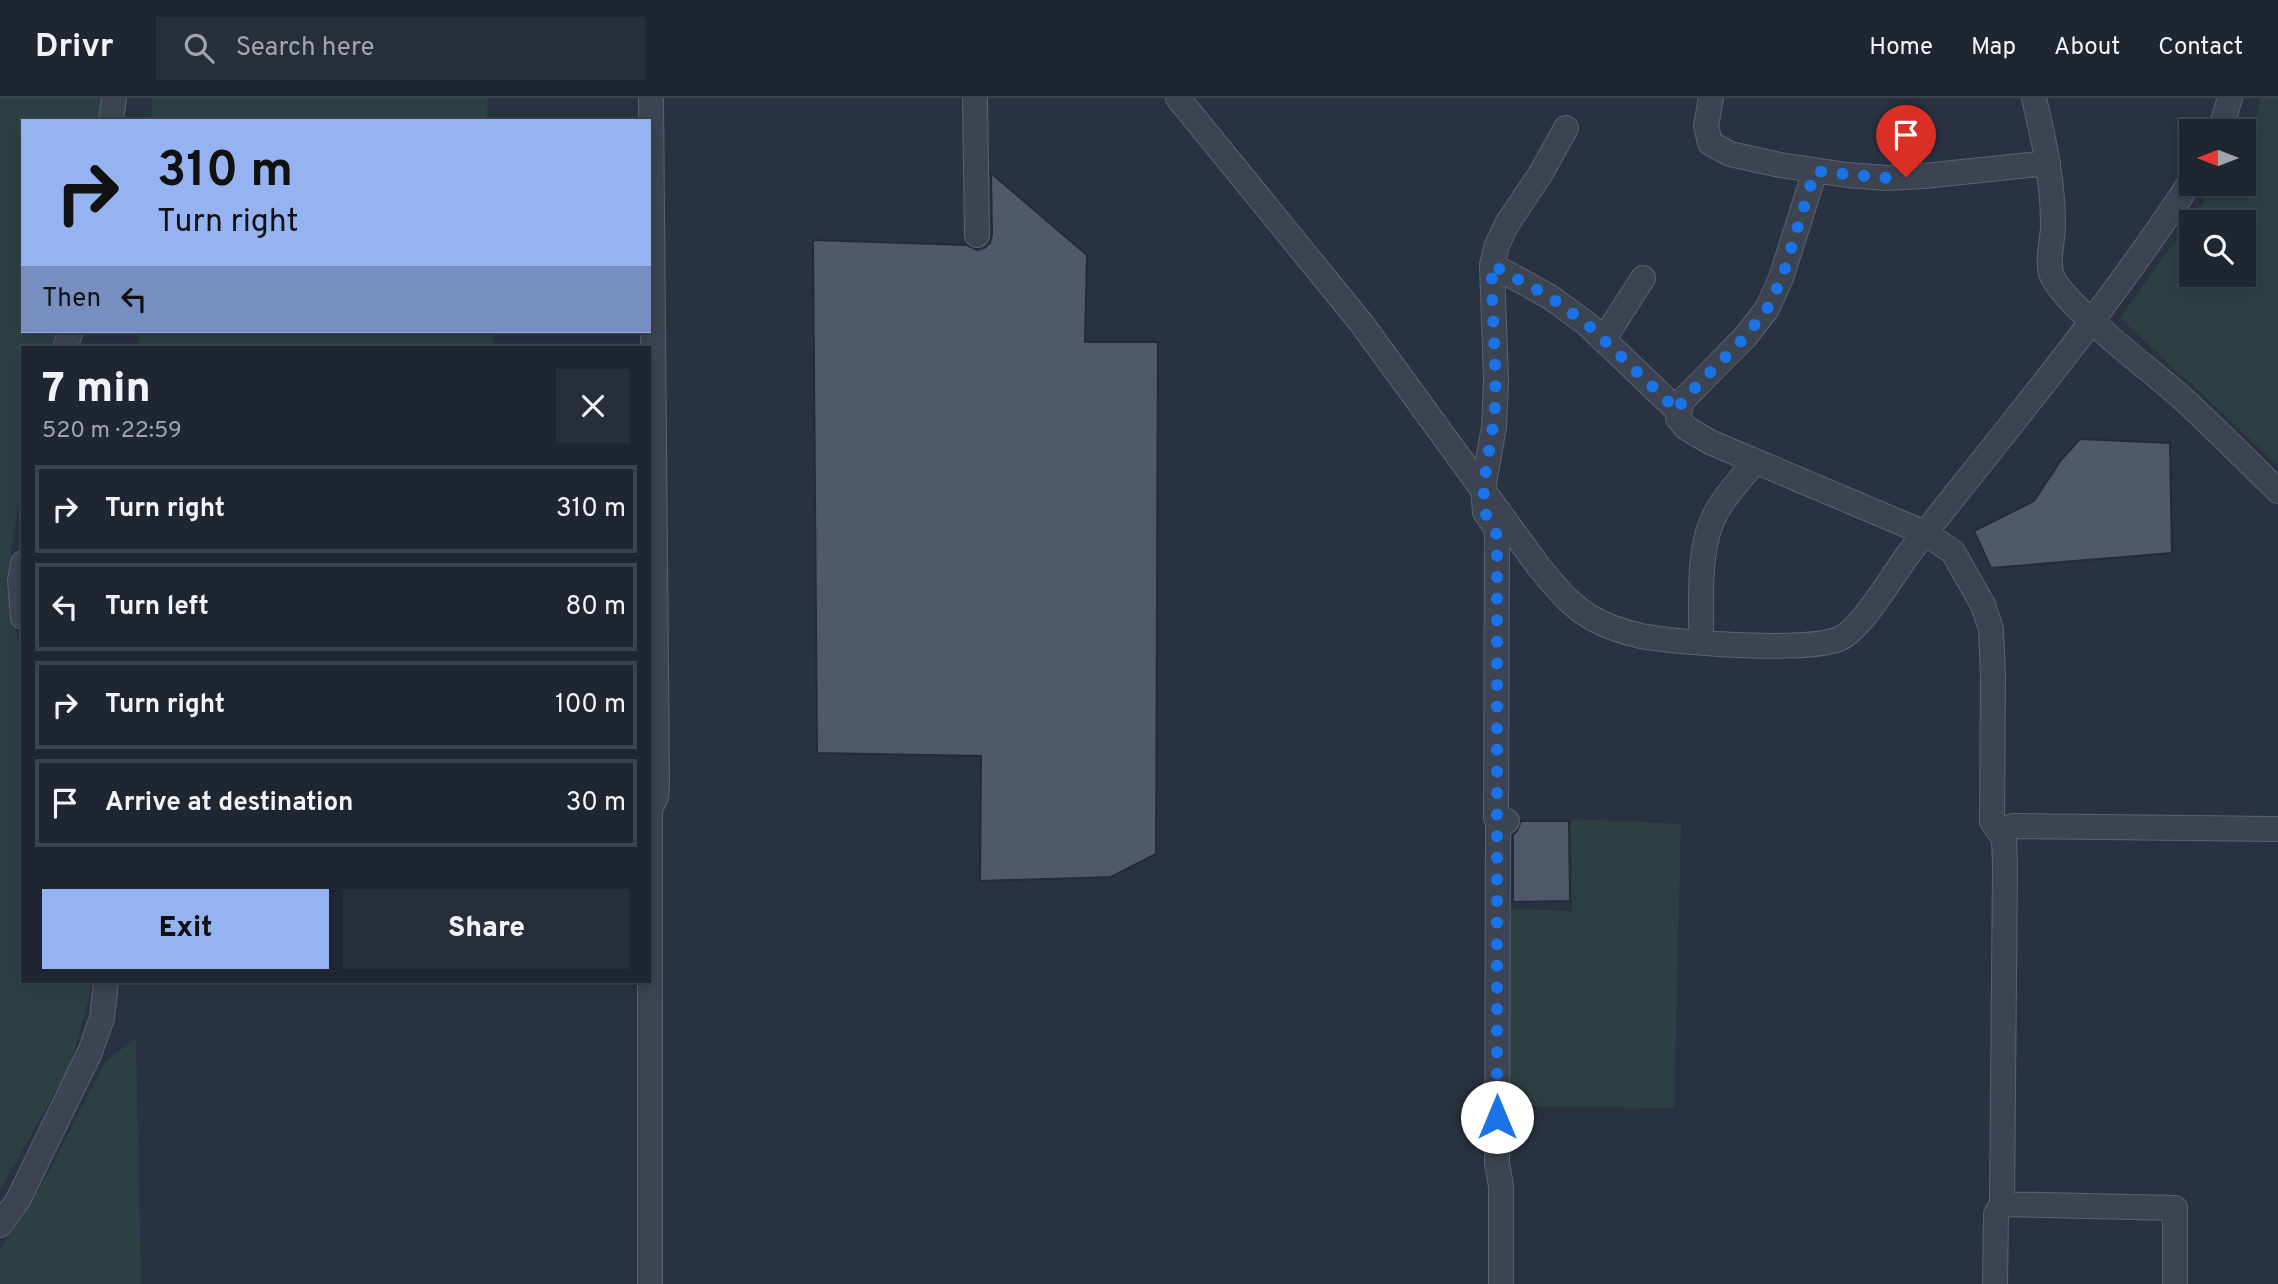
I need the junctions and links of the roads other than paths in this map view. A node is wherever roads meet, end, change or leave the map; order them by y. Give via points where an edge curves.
1 (114, 98) edge
2 (651, 98) edge
3 (975, 98) edge
4 (1178, 98) edge
5 (1710, 98) edge
6 (2034, 98) edge
7 (2230, 98) edge
8 (111, 119) edge
9 (2224, 119) edge
10 (1566, 128) dead end
11 (2048, 163) junction
12 (1815, 171) junction
13 (2180, 196) edge
14 (977, 235) dead end
15 (1492, 265) junction
16 (1643, 278) dead end
17 (2093, 320) junction
18 (1604, 339) junction
19 (1678, 411) junction
20 (1755, 461) junction
21 (1483, 489) junction
22 (2278, 492) edge
23 (1925, 533) junction
24 (21, 575) edge
25 (21, 593) edge
26 (1701, 642) junction
27 (651, 807) edge
28 (2278, 829) edge
29 (1999, 830) junction
30 (106, 983) edge
31 (649, 983) edge
32 (2002, 1204) junction
33 (0, 1225) edge
34 (650, 1284) edge
35 (1500, 1284) edge
36 (1995, 1284) edge
37 (2175, 1284) edge

1 - 8 street
2 - 27 street via 657,785
3 - 14 street
4 - 21 street via 1362,324
5 - 12 street via 1706,134 1717,149
6 - 11 street
7 - 9 street
10 - 15 street via 1507,224
11 - 12 street via 1887,178
11 - 17 street via 2052,276
12 - 19 street via 1782,278 1767,309 1682,401
13 - 17 street
15 - 18 street via 1550,297
15 - 21 street via 1496,380 1494,427
16 - 18 street
17 - 22 street
17 - 23 street
18 - 19 street
19 - 20 street via 1681,423 1695,435
20 - 23 street
20 - 26 street via 1710,525 1703,563
21 - 26 street via 1539,567 1565,598 1589,617 1640,636
21 - 35 street via 1485,512 1497,537 1496,818 1502,822 1497,1163
23 - 26 street via 1843,637 1828,643 1800,644
23 - 29 street via 1953,552 1991,629 1992,821
24 - 25 street
28 - 29 street via 2013,826
29 - 32 street via 2005,865
30 - 33 street via 102,1018 90,1052 18,1200
31 - 34 street
32 - 36 street via 1996,1214
32 - 37 street via 2175,1208

